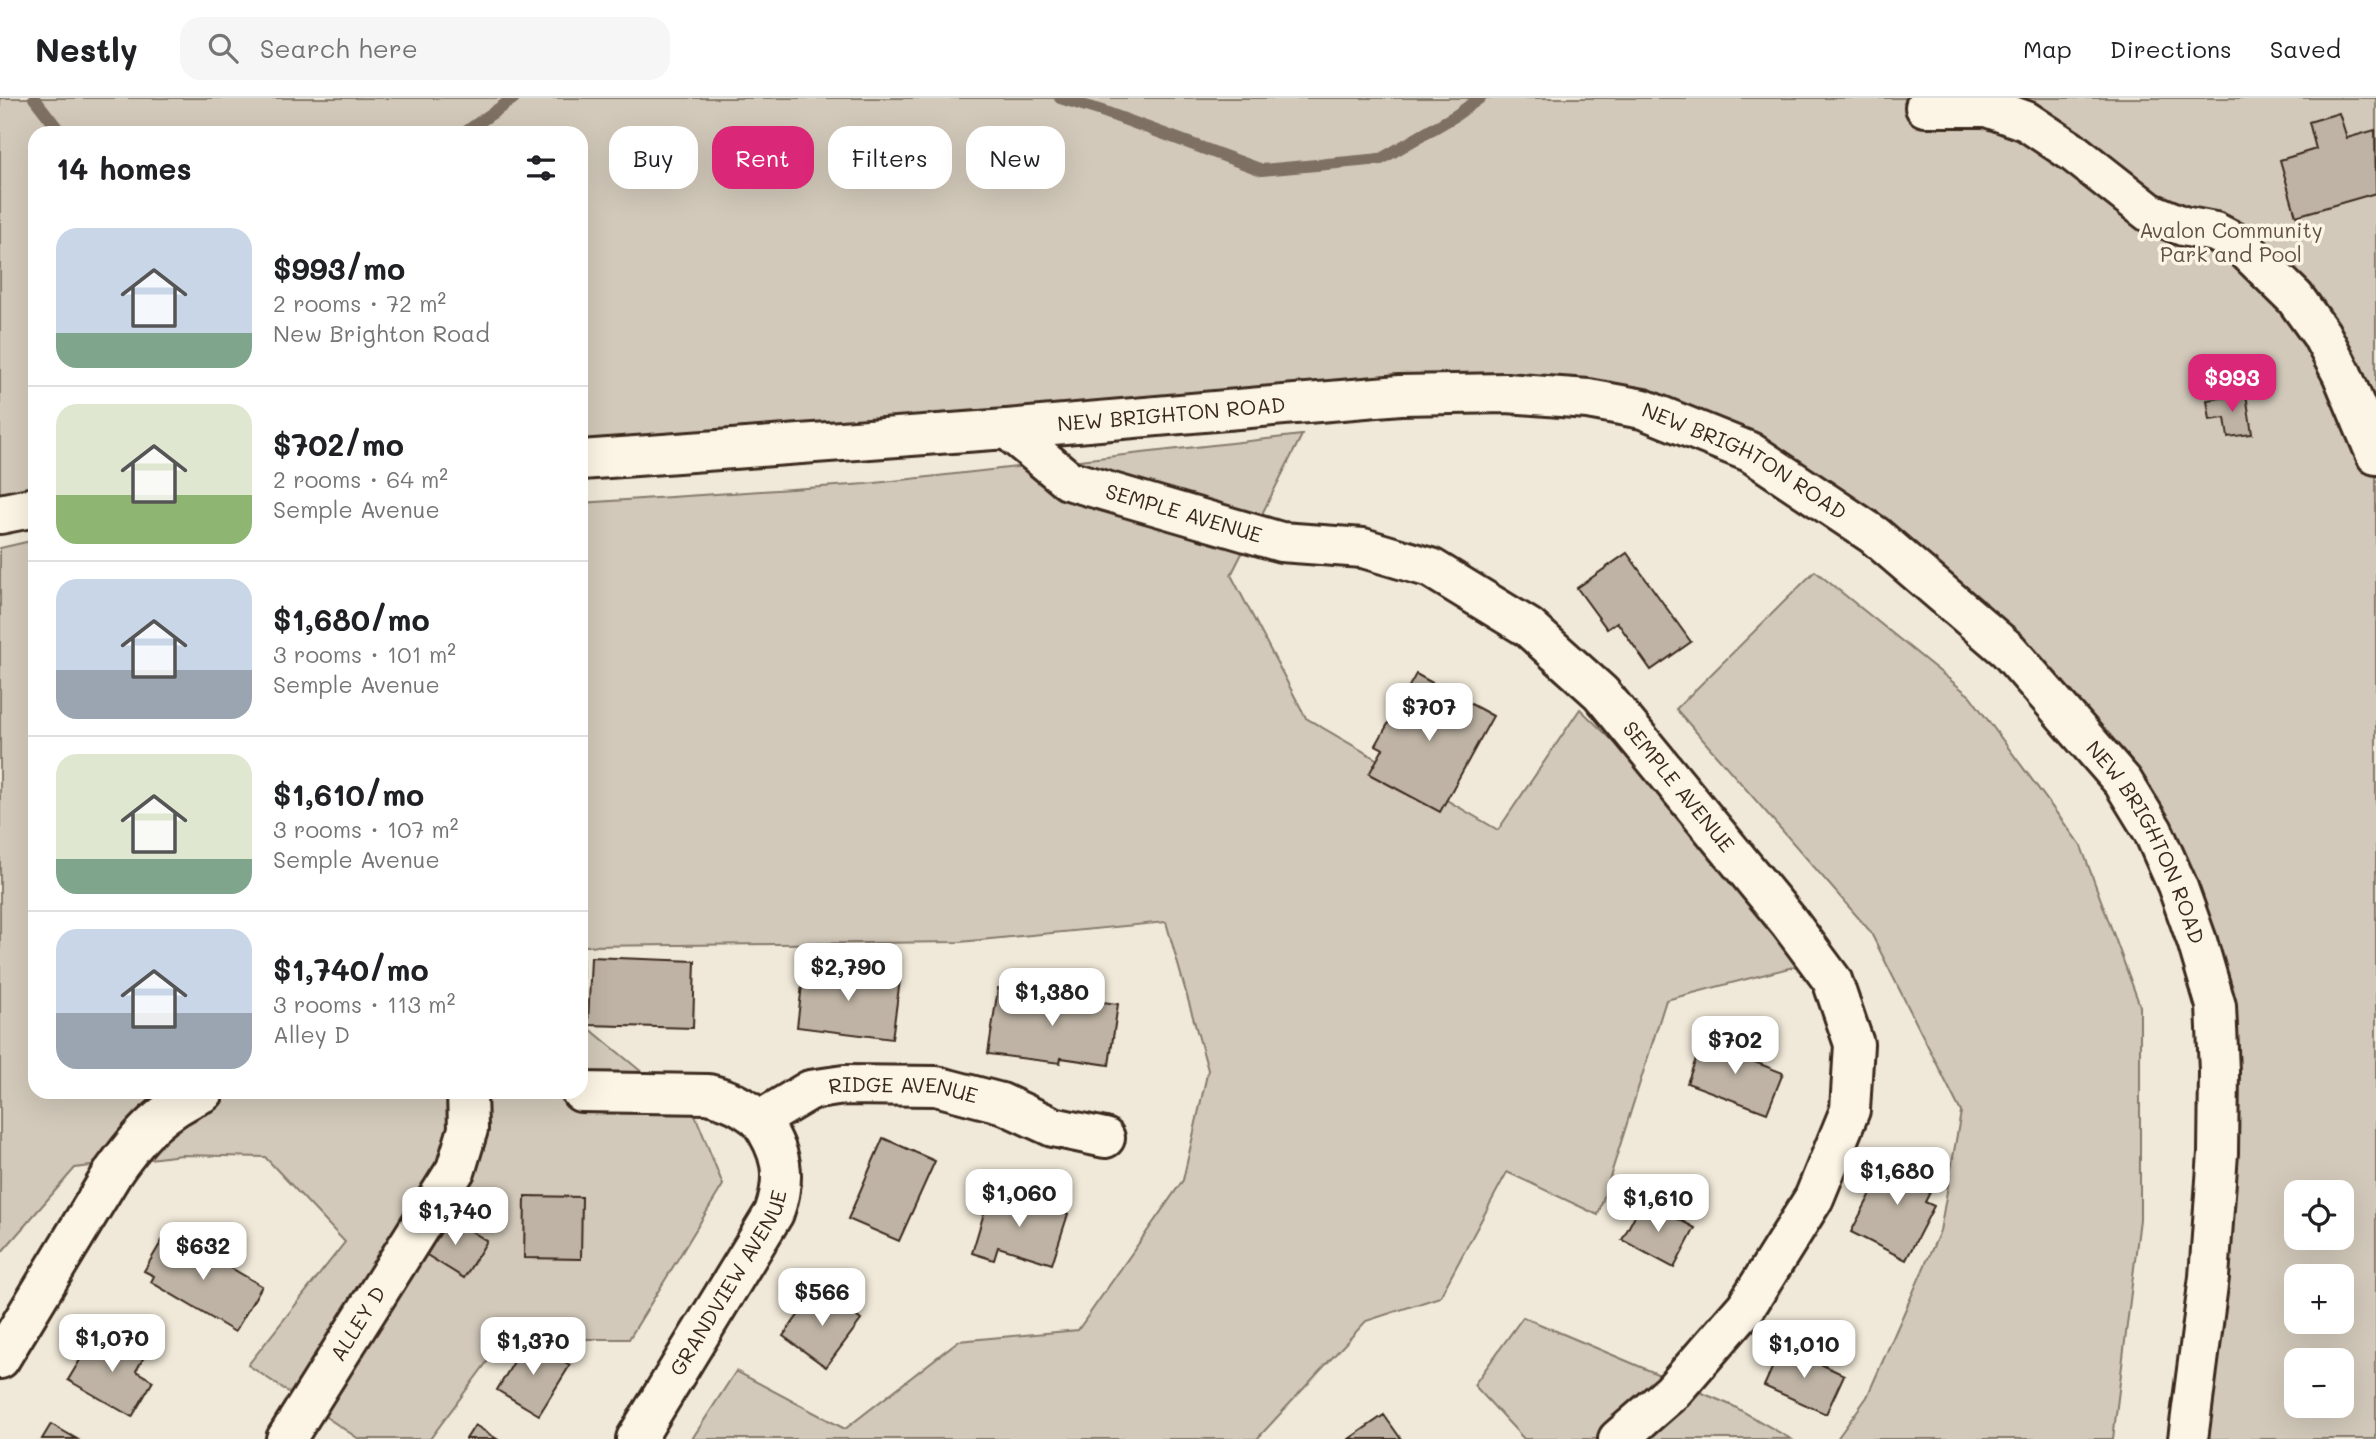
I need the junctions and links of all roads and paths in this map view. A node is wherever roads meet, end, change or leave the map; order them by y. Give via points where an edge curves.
1 (1925, 107) dead end
2 (1007, 429) junction
3 (2376, 455) edge
4 (588, 459) edge
5 (28, 508) edge
6 (0, 514) edge
7 (588, 1092) edge
8 (190, 1099) edge
9 (467, 1099) edge
10 (760, 1120) junction
11 (1105, 1138) dead end
12 (0, 1359) edge
13 (286, 1439) edge
14 (636, 1439) edge
15 (1618, 1439) edge
16 (2188, 1439) edge

1 - 3 street via 1987,107 2026,121 2149,212 2183,226 2215,232 2242,246 2295,298 2321,334
2 - 4 street, NEW BRIGHTON ROAD
2 - 15 street, SEMPLE AVENUE via 1068,480 1282,542 1363,548 1431,568 1529,628 1601,693 1832,980 1854,1044 1850,1110 1814,1198 1746,1307 1672,1392
2 - 16 street, NEW BRIGHTON ROAD via 1400,395 1506,393 1588,399 1643,410 1751,452 1874,535 1942,592 2008,650 2123,782 2153,831 2201,954 2216,1006 2218,1153 2209,1277
5 - 6 street
7 - 10 street via 708,1094 745,1107
8 - 12 street via 147,1128 114,1171
9 - 13 street, ALLEY D via 468,1129 456,1169
10 - 11 street, RIDGE AVENUE via 810,1090 844,1085 936,1086 1001,1104 1053,1127
10 - 14 street, GRANDVIEW AVENUE via 780,1164 780,1194 774,1213

